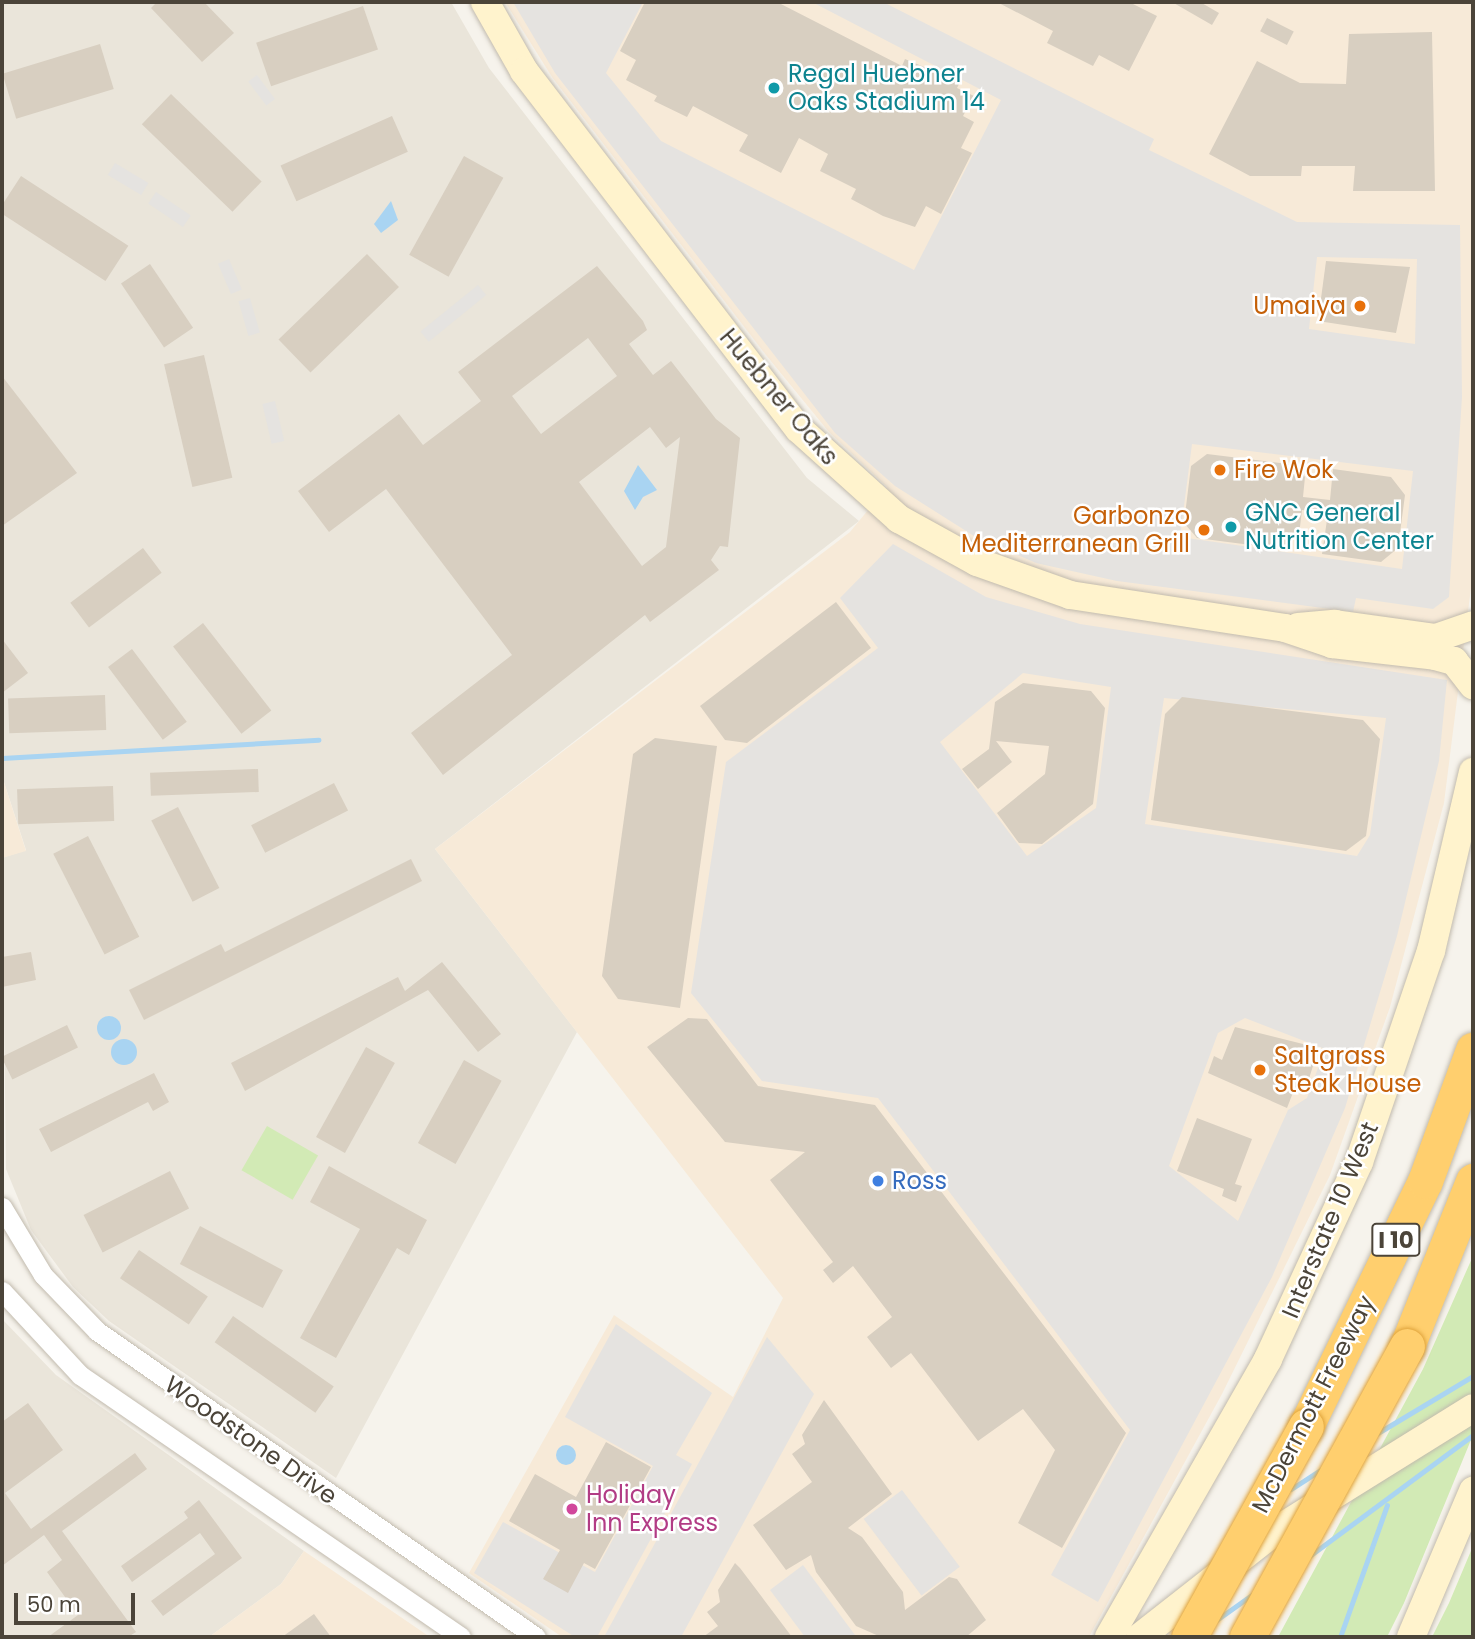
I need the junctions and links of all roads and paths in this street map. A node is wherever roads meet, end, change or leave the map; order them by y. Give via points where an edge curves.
1 (485, 2) edge
2 (1473, 625) edge
3 (1285, 628) junction
4 (1473, 685) edge
5 (1473, 772) edge
6 (1473, 1049) edge
7 (1473, 1181) edge
8 (2, 1207) edge
9 (2, 1291) edge
10 (1473, 1408) edge
11 (1473, 1491) edge
12 (461, 1637) edge
13 (536, 1637) edge
14 (1109, 1637) edge
15 (1140, 1637) edge
16 (1189, 1637) edge
17 (1247, 1637) edge
18 (1411, 1637) edge

1 - 3 main road, Huebner Oaks via 524,71 799,429 877,503 921,533 1018,579 1123,604
2 - 3 main road, Huebner Oaks via 1436,638 1335,624
3 - 4 main road, Huebner Oaks via 1332,644 1454,661
5 - 14 main road, Interstate 10 West via 1431,951 1355,1172 1268,1359
6 - 16 highway, McDermott Freeway / I 10, bridge via 1425,1181 1306,1426
7 - 17 highway, I 10, bridge via 1407,1346
8 - 13 street, Woodstone Drive via 43,1275 97,1331
9 - 12 street, Woodstone Drive via 80,1375
10 - 15 main road via 1274,1532
11 - 18 main road

